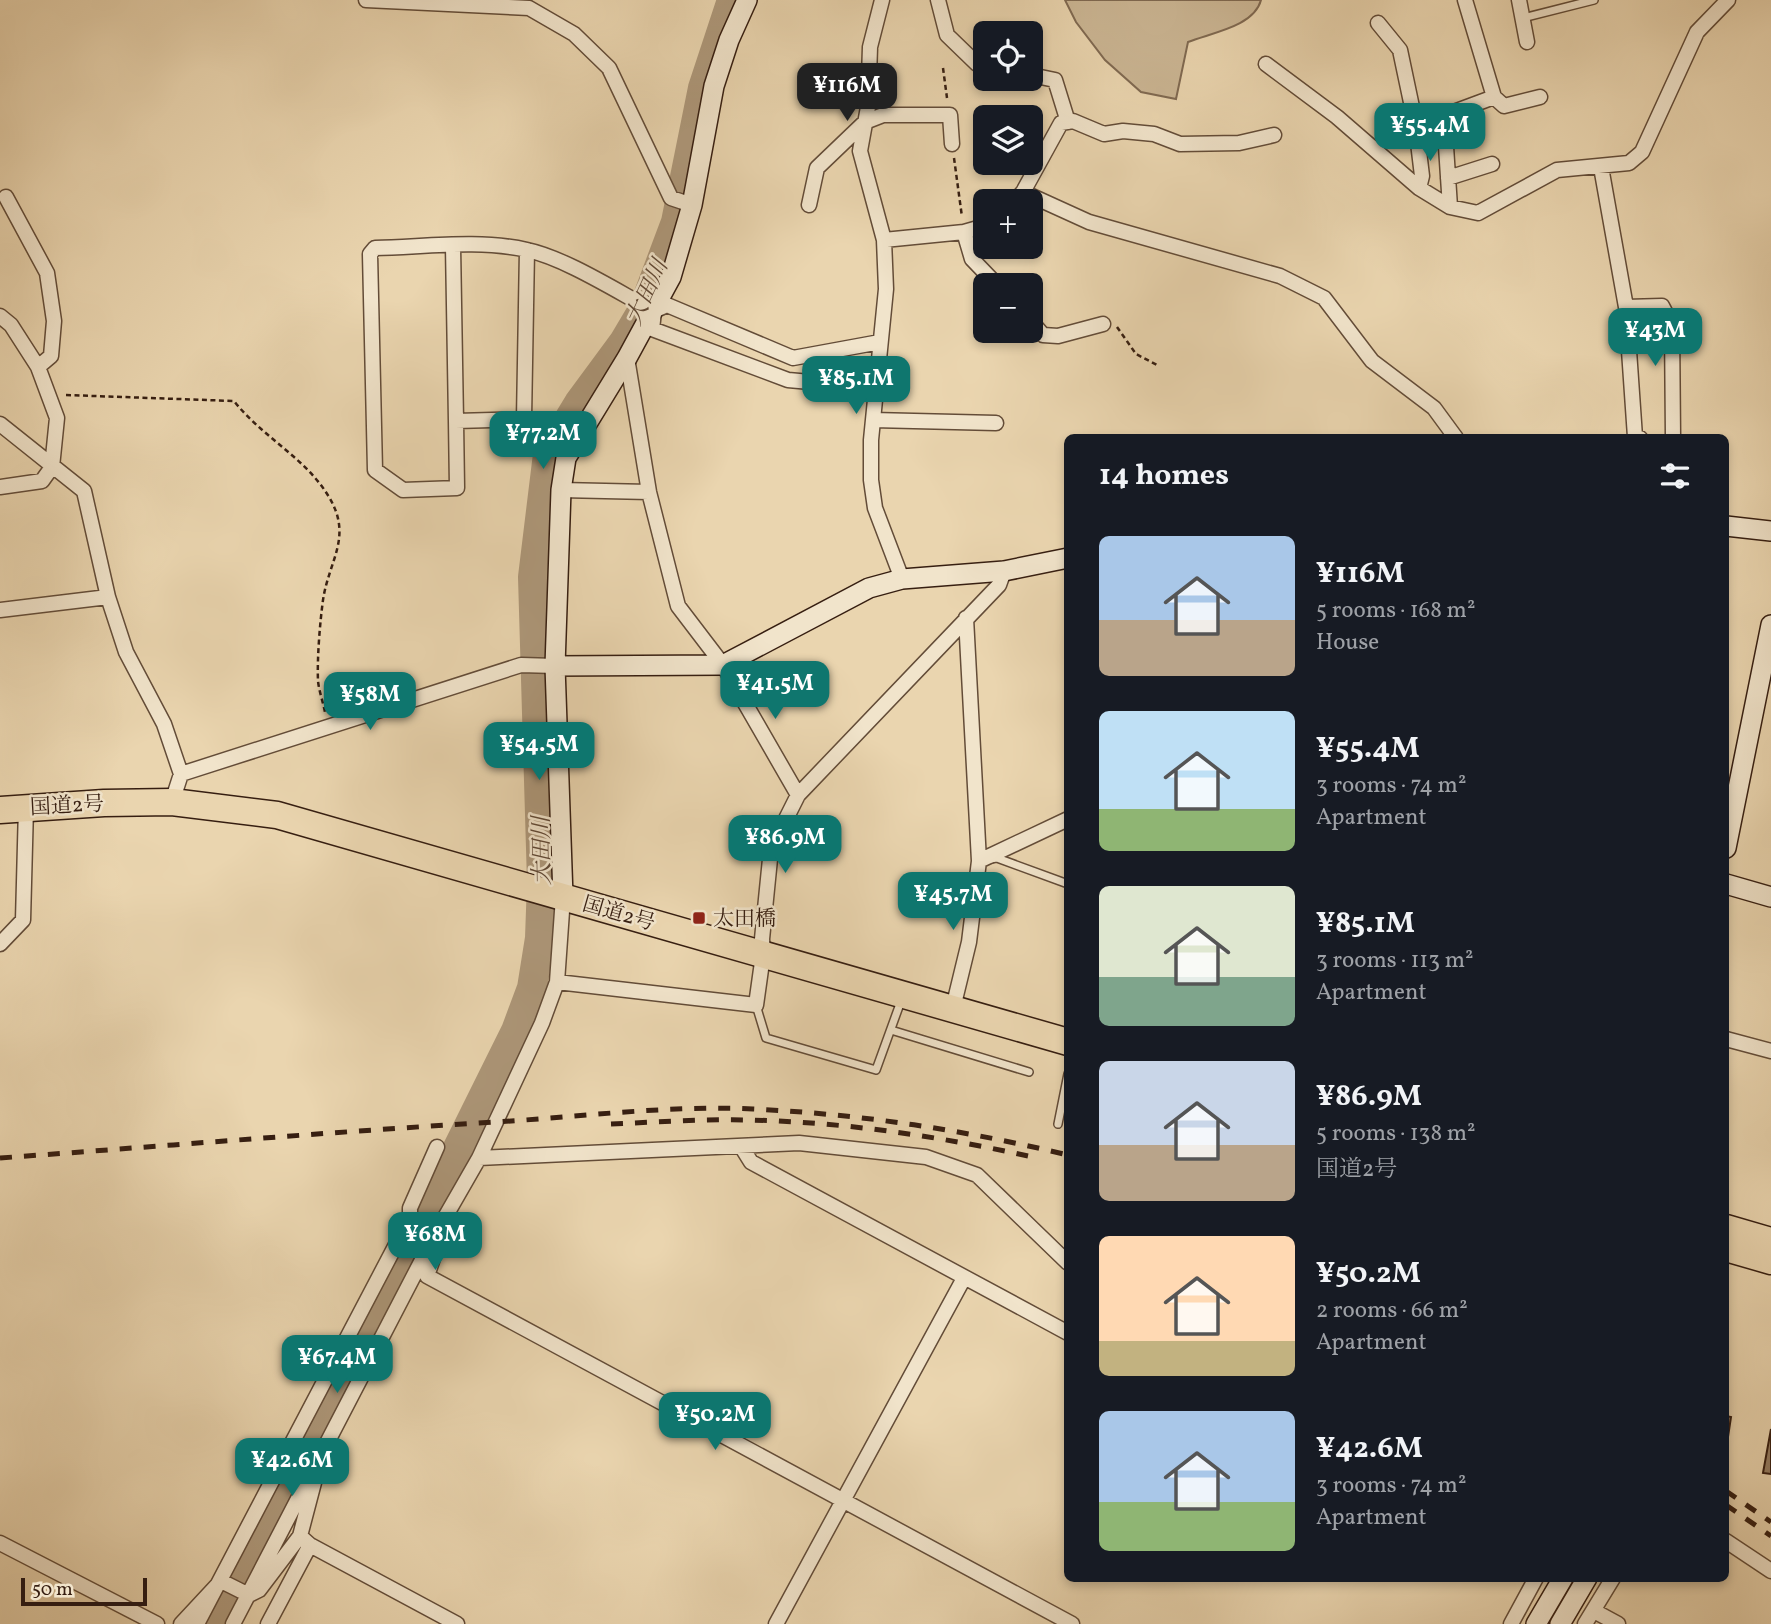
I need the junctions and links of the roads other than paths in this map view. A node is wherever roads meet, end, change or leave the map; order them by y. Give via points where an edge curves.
1 (366, 0) edge
2 (545, 0) edge
3 (747, 0) edge
4 (883, 0) edge
5 (938, 0) edge
6 (1465, 0) edge
7 (1518, 0) edge
8 (1594, 0) edge
9 (1728, 0) edge
10 (540, 15) junction
11 (1522, 18) junction
12 (1378, 23) dead end
13 (1527, 42) dead end
14 (973, 60) edge
15 (1266, 64) dead end
16 (1043, 78) edge
17 (1494, 97) junction
18 (1539, 97) dead end
19 (1444, 116) junction
20 (865, 122) junction
21 (1068, 122) junction
22 (1416, 126) junction
23 (1274, 135) dead end
24 (952, 144) road end
25 (1492, 164) dead end
26 (1601, 167) junction
27 (1448, 178) junction
28 (1419, 188) junction
29 (1024, 189) edge
30 (6, 197) dead end
31 (692, 205) junction
32 (809, 205) dead end
33 (1043, 206) edge
34 (1450, 207) junction
35 (973, 229) edge
36 (964, 232) junction
37 (884, 240) junction
38 (453, 246) junction
39 (527, 250) junction
40 (985, 273) edge
41 (1626, 307) junction
42 (654, 311) junction
43 (0, 316) edge
44 (1103, 324) road end
45 (1043, 335) edge
46 (880, 342) junction
47 (627, 358) junction
48 (38, 367) junction
49 (877, 388) junction
50 (873, 420) junction
51 (456, 421) junction
52 (996, 423) dead end
53 (0, 424) edge
54 (1453, 434) edge
55 (1635, 434) edge
56 (1672, 434) edge
57 (52, 467) junction
58 (0, 487) edge
59 (561, 490) junction
60 (649, 492) junction
61 (1729, 526) edge
62 (1771, 531) edge
63 (1064, 559) edge
64 (1004, 571) junction
65 (902, 579) junction
66 (108, 597) junction
67 (0, 610) edge
68 (966, 618) junction
69 (1771, 625) edge
70 (723, 665) junction
71 (555, 666) junction
72 (181, 774) junction
73 (798, 795) junction
74 (172, 802) junction
75 (7, 806) edge
76 (1064, 821) edge
77 (1729, 833) edge
78 (979, 861) junction
79 (1064, 883) edge
80 (1729, 885) edge
81 (563, 897) junction
82 (1771, 897) edge
83 (0, 944) edge
84 (763, 955) junction
85 (557, 982) junction
86 (904, 994) junction
87 (756, 1005) junction
88 (953, 1007) junction
89 (891, 1030) junction
90 (1064, 1040) edge
91 (1729, 1040) edge
92 (1771, 1051) edge
93 (1029, 1072) dead end
94 (1064, 1094) edge
95 (1058, 1125) dead end
96 (741, 1146) junction
97 (437, 1147) dead end
98 (479, 1158) junction
99 (1729, 1228) edge
100 (436, 1233) junction
101 (1771, 1241) edge
102 (1729, 1249) edge
103 (1064, 1259) edge
104 (1771, 1261) edge
105 (964, 1278) junction
106 (1064, 1331) edge
107 (315, 1463) junction
108 (843, 1501) junction
109 (305, 1540) junction
110 (0, 1543) edge
111 (1729, 1543) edge
112 (1771, 1571) edge
113 (223, 1582) junction
114 (1533, 1582) edge
115 (1561, 1582) edge
116 (1585, 1582) edge
117 (1612, 1582) edge
118 (245, 1593) junction
119 (1594, 1611) junction
120 (158, 1624) edge
121 (181, 1624) edge
122 (197, 1624) edge
123 (233, 1624) edge
124 (268, 1624) edge
125 (457, 1624) edge
126 (776, 1624) edge
127 (1072, 1624) edge
128 (1511, 1624) edge
129 (1536, 1624) edge
130 (1560, 1624) edge
131 (1586, 1624) edge
132 (1618, 1624) edge

1 - 10 street via 500,5 529,8
2 - 10 street
3 - 31 street via 714,86
4 - 20 street via 870,47
5 - 14 street via 947,35
6 - 17 street
7 - 11 street
8 - 11 lane
9 - 26 street via 1697,32 1642,152 1629,163
10 - 31 street via 574,34 609,68 671,198
11 - 13 street
12 - 22 street via 1400,50
15 - 28 street via 1337,117
16 - 21 street via 1055,80
17 - 18 street via 1504,106
17 - 19 street
19 - 22 street
19 - 27 street
20 - 24 street via 883,115 950,116
20 - 32 street via 817,168
20 - 37 street via 860,151
21 - 23 street via 1104,134 1153,134 1180,144 1239,143
21 - 29 street via 1061,123
22 - 28 street via 1422,176
25 - 27 street
26 - 34 street via 1557,170 1478,213
26 - 41 street
27 - 34 street
28 - 34 street
30 - 48 street via 47,273 54,321 51,356
31 - 42 street via 671,276
33 - 54 street via 1280,276 1324,298 1372,361 1434,408
35 - 36 street
36 - 37 street
36 - 40 street via 972,259
37 - 46 street via 886,289
38 - 39 street
38 - 51 street
38 - 51 street via 375,248 370,254 374,470 403,490 457,488
39 - 42 street
39 - 51 street via 524,419
41 - 55 street
41 - 56 street via 1662,306 1672,325
42 - 46 street via 667,305 793,358
42 - 47 street
42 - 49 street via 652,329 788,380
43 - 48 street
44 - 45 street via 1058,336
46 - 49 street
47 - 59 street via 566,458
47 - 60 street
48 - 57 street via 57,418
49 - 50 street
50 - 52 street
50 - 65 street via 875,508
53 - 57 street
57 - 58 street via 42,481
57 - 66 street via 84,491
59 - 60 street
59 - 71 street
60 - 70 street via 678,606
61 - 62 street
63 - 64 street
64 - 65 street
64 - 68 street via 999,585
65 - 70 street via 869,588
66 - 67 street
66 - 72 street via 126,652 164,724
68 - 73 street
68 - 78 street
69 - 77 street
70 - 71 street
70 - 73 street
71 - 72 street via 520,665
71 - 81 street
72 - 74 street
73 - 84 street via 772,839
74 - 75 highway, 国道2号
74 - 81 highway, 国道2号 via 277,815
75 - 83 street via 23,920
76 - 78 street
78 - 79 lane via 997,858
78 - 88 street via 969,942
80 - 82 street
81 - 84 highway, 国道2号
81 - 85 street
84 - 86 highway, 国道2号
84 - 87 street
85 - 87 street
85 - 98 street
86 - 88 highway, 国道2号
86 - 89 lane
87 - 89 lane via 766,1038 876,1070
88 - 90 highway, 国道2号
89 - 93 lane
91 - 92 street
94 - 95 lane
96 - 98 street
96 - 103 street via 799,1143 926,1157 977,1175
96 - 105 street via 751,1162
97 - 113 street via 410,1208 410,1218
98 - 100 street
99 - 101 highway
100 - 107 street
100 - 108 street via 439,1242 427,1276
102 - 104 highway
105 - 106 street
105 - 108 street
107 - 109 street
107 - 118 street
108 - 126 street
108 - 127 street
109 - 118 street via 259,1590
109 - 124 street
109 - 125 street
110 - 120 street
111 - 112 street
113 - 118 street
113 - 121 street
113 - 122 street
114 - 128 street
115 - 129 street
116 - 130 street
117 - 119 street
118 - 123 street
119 - 131 street
119 - 132 street

